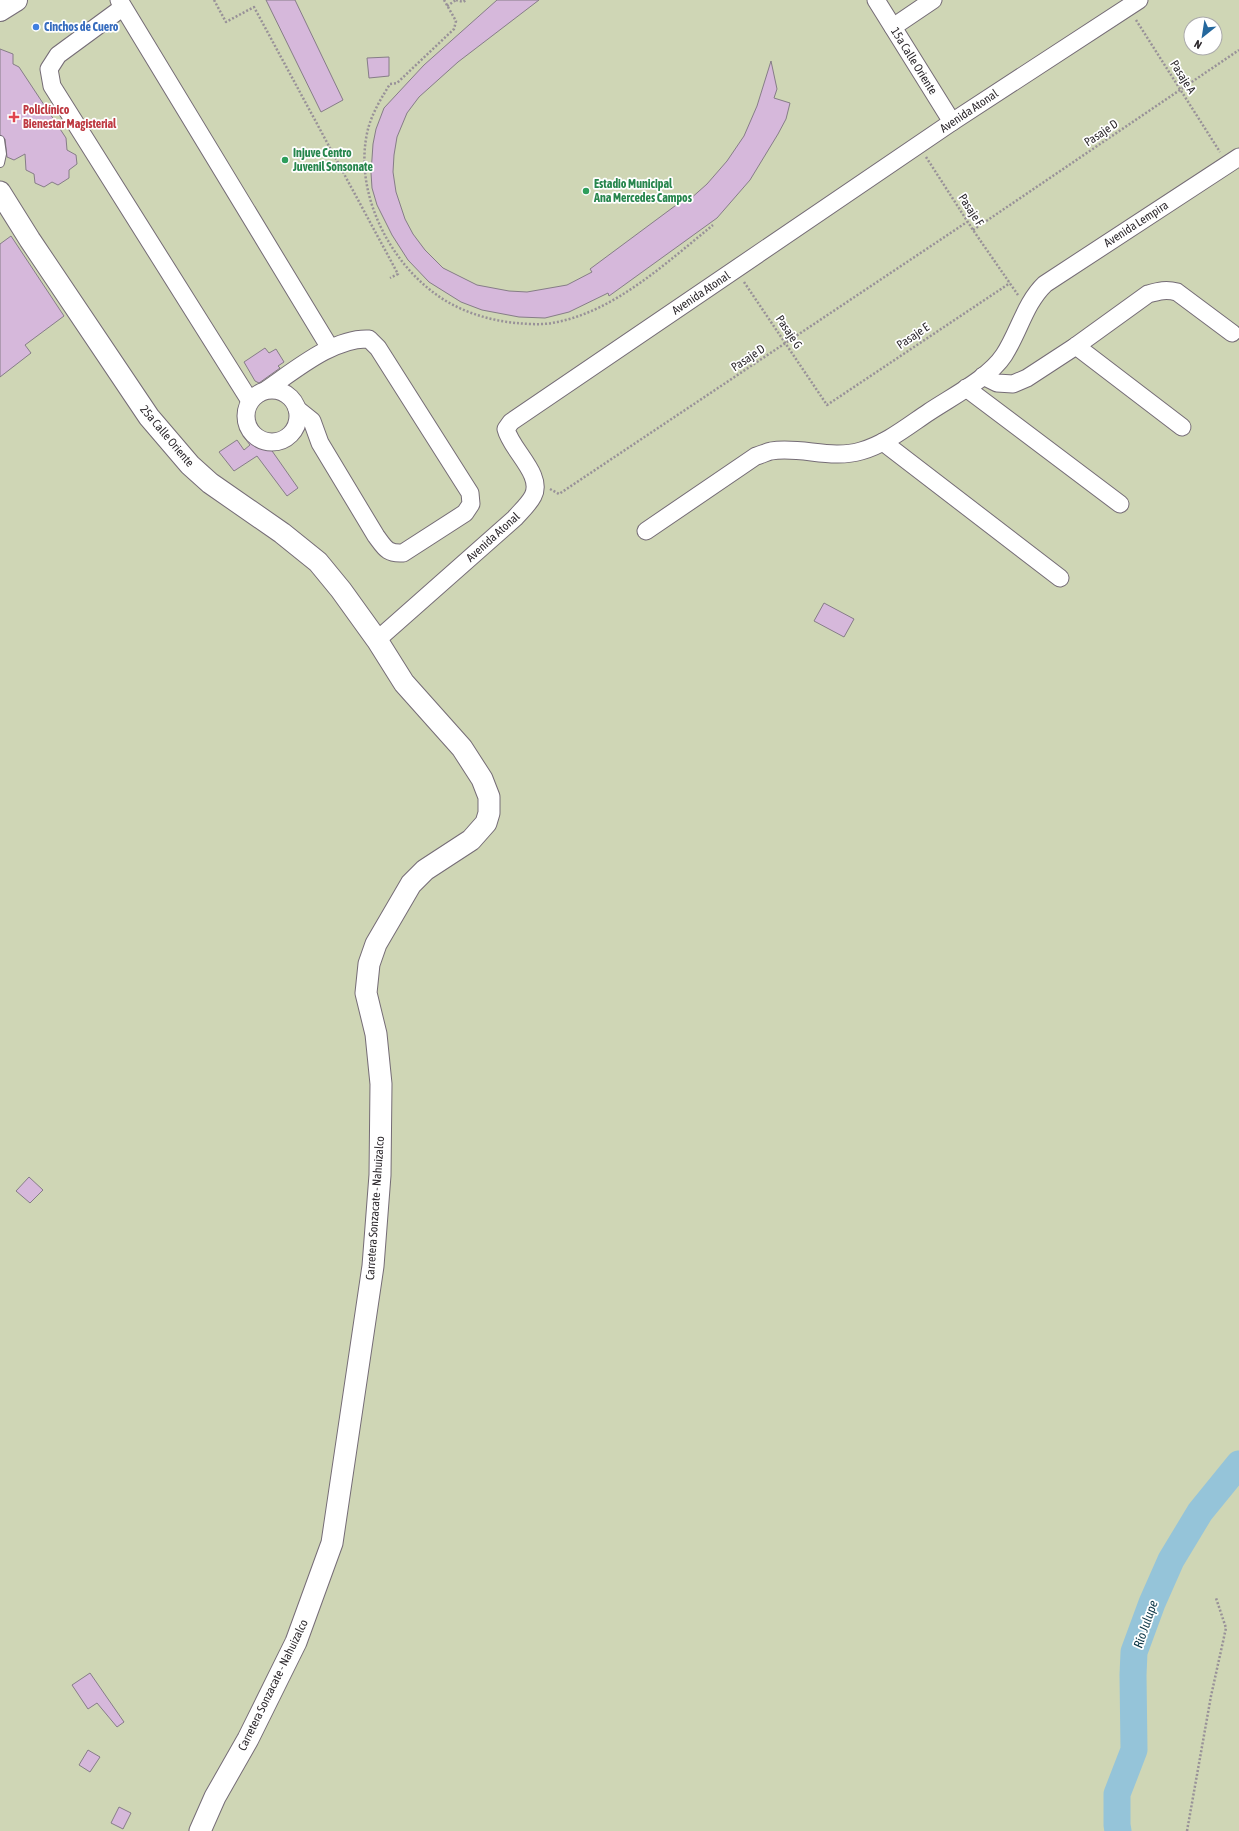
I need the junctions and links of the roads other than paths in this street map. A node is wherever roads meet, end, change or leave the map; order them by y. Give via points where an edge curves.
1 (16, 0) edge
2 (876, 0) edge
3 (933, 0) edge
4 (120, 4) edge
5 (1134, 4) edge
6 (0, 10) edge
7 (893, 27) junction
8 (952, 122) junction
9 (0, 140) edge
10 (1233, 161) edge
11 (0, 163) edge
12 (0, 192) edge
13 (1232, 333) dead end
14 (1076, 346) junction
15 (330, 348) junction
16 (301, 367) junction
17 (983, 376) junction
18 (966, 388) junction
19 (266, 390) junction
20 (250, 401) junction
21 (295, 405) junction
22 (1182, 427) dead end
23 (293, 432) junction
24 (883, 442) junction
25 (320, 444) junction
26 (1120, 504) dead end
27 (646, 531) dead end
28 (1060, 578) dead end
29 (377, 640) junction
30 (200, 1831) edge

1 - 6 main road
2 - 7 street, 15a Calle Oriente
3 - 7 street
4 - 15 street
4 - 20 street via 58,55 50,69 52,86
5 - 8 street, Avenida Atonal
7 - 8 street, 15a Calle Oriente
8 - 29 street, Avenida Atonal via 511,422 506,430 508,439 533,475 536,488 529,502 515,518
9 - 11 lane
10 - 17 street, Avenida Lempira via 1045,284 1035,294 1003,356
12 - 29 street, 25a Calle Oriente via 132,393 161,432 190,465 210,482 318,562
13 - 14 street via 1177,292 1168,290 1148,294
14 - 17 street via 1027,378 1013,384 997,383
14 - 22 street
15 - 16 street
15 - 25 street via 357,338 369,338 378,348 470,493 472,504 465,513 403,552 392,553 376,536
16 - 19 street
16 - 21 street via 296,380
17 - 18 street
18 - 24 street
18 - 26 street
19 - 20 street via 256,394
19 - 21 street via 286,393
20 - 23 street via 246,409 247,424 257,437 264,441 280,441
21 - 23 street via 298,417
21 - 25 street via 312,421
23 - 25 street
24 - 27 street via 861,451 838,455 786,450 756,456
24 - 28 street
29 - 30 street, Carretera Sonzacate - Nahuizalco via 404,683 462,748 476,768 489,797 489,813 486,823 471,840 425,870 412,884 376,944 368,964 366,993 376,1034 381,1084 380,1175 373,1266 332,1543 296,1642 248,1739 215,1797

